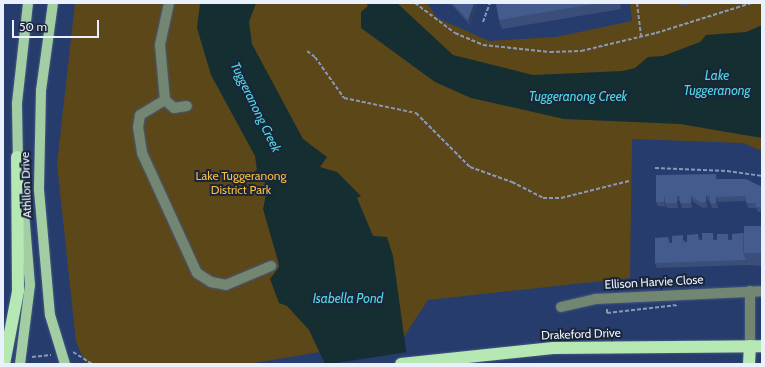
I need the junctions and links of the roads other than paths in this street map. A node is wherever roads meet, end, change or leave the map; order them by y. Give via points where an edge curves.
1 (28, 3) edge
2 (53, 3) edge
3 (169, 3) edge
4 (165, 100) junction
5 (187, 106) dead end
6 (17, 157) junction
7 (271, 266) dead end
8 (750, 291) junction
9 (762, 291) edge
10 (561, 307) dead end
11 (750, 346) junction
12 (762, 346) edge
13 (21, 359) edge
14 (406, 363) edge
15 (4, 364) edge
16 (64, 364) edge
17 (750, 364) edge

1 - 6 main road, Athllon Drive via 17,102
2 - 16 main road, Athllon Drive via 38,141 46,280
3 - 4 street via 160,45
4 - 5 street via 174,108
4 - 7 street via 140,114 138,127 142,153 197,273 211,282 226,285
6 - 13 main road, Athllon Drive via 30,285
6 - 15 highway via 18,291
8 - 9 street, Ellison Harvie Close
8 - 10 street, Ellison Harvie Close via 594,298
8 - 11 street
11 - 12 highway, Drakeford Drive
11 - 14 highway, Drakeford Drive via 553,348
11 - 17 highway

